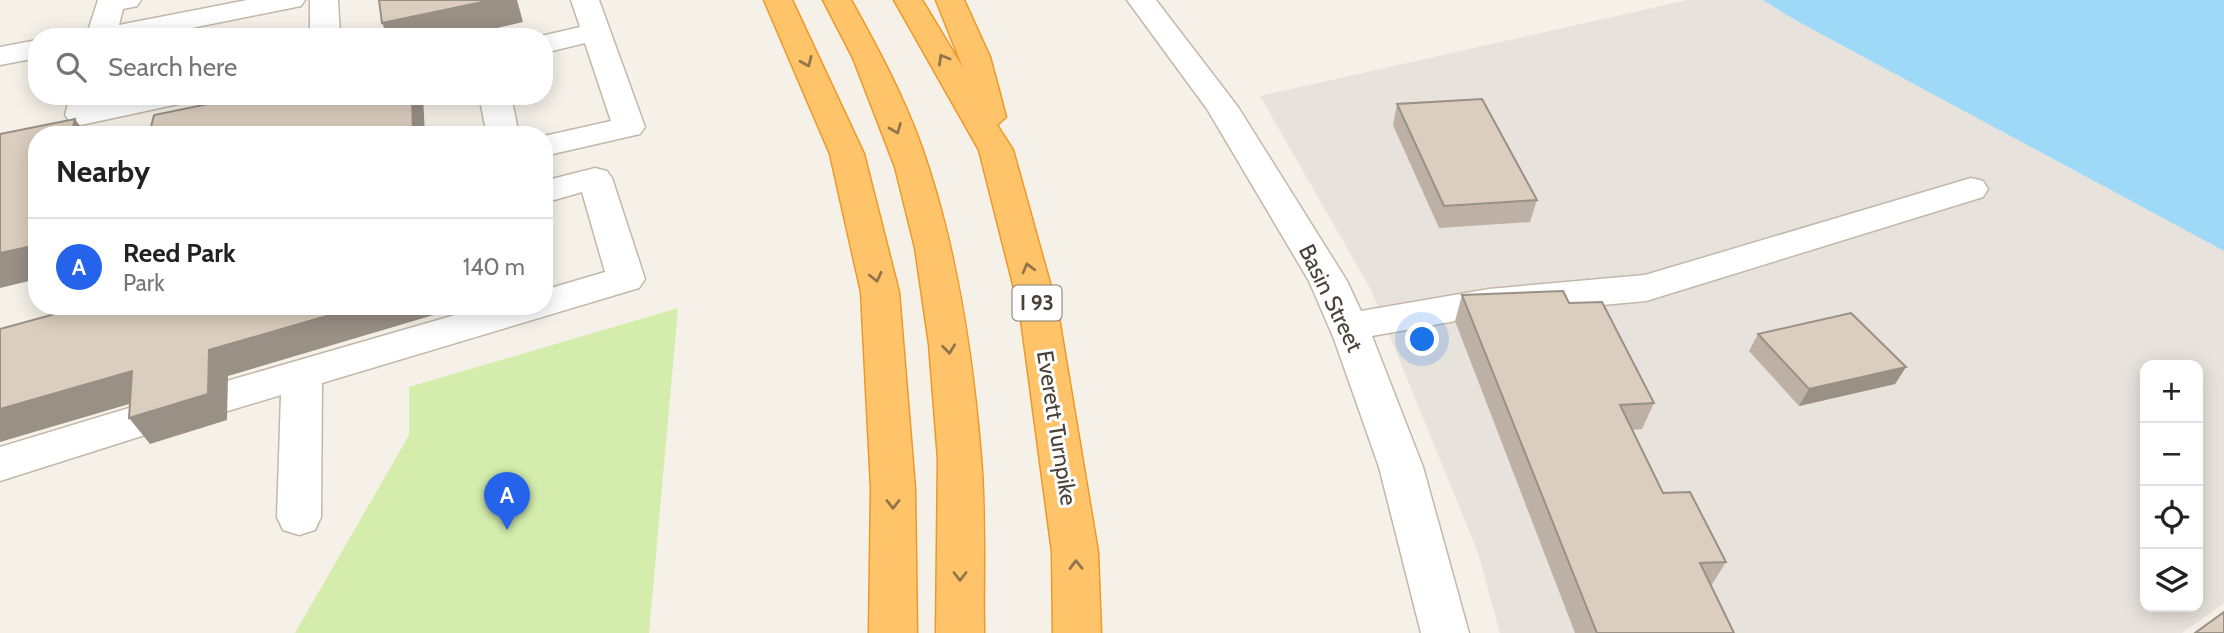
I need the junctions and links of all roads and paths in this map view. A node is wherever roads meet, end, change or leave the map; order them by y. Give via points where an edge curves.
1 (127, 0) edge
2 (291, 0) edge
3 (324, 0) edge
4 (585, 0) edge
5 (778, 0) edge
6 (837, 0) edge
7 (908, 0) edge
8 (950, 0) edge
9 (1141, 0) edge
10 (215, 26) edge
11 (104, 28) edge
12 (194, 28) edge
13 (326, 28) edge
14 (596, 32) junction
15 (553, 42) edge
16 (28, 51) edge
17 (0, 56) edge
18 (83, 105) edge
19 (128, 105) edge
20 (497, 105) edge
21 (501, 126) edge
22 (553, 144) edge
23 (996, 150) junction
24 (553, 189) edge
25 (1971, 189) dead end
26 (553, 300) edge
27 (503, 315) edge
28 (1348, 327) junction
29 (302, 375) junction
30 (228, 396) dead end
31 (152, 417) edge
32 (0, 464) edge
33 (299, 517) dead end
34 (893, 633) edge
35 (960, 633) edge
36 (1077, 633) edge
37 (1445, 633) edge

1 - 11 street via 110,3
2 - 10 street
3 - 13 street
4 - 14 street
5 -> 34 highway via 847,154 880,292 893,488
6 -> 35 highway via 868,58 912,167 933,248 949,344 960,459
23 -> 7 highway, Everett Turnpike / I 93
8 - 23 highway via 984,81
9 - 28 street, Basin Street via 1222,107 1328,281
10 - 12 street
14 - 15 street
14 - 22 street via 629,127
16 - 17 street
18 - 19 street via 80,115
20 - 21 street
36 -> 23 highway, Everett Turnpike / I 93 via 1075,552 1039,312
24 - 26 street via 595,178 626,279
25 - 28 street via 1646,288 1489,302
27 - 29 street
28 - 37 street, Basin Street via 1401,467
29 - 30 street
29 - 33 street
31 - 32 street

